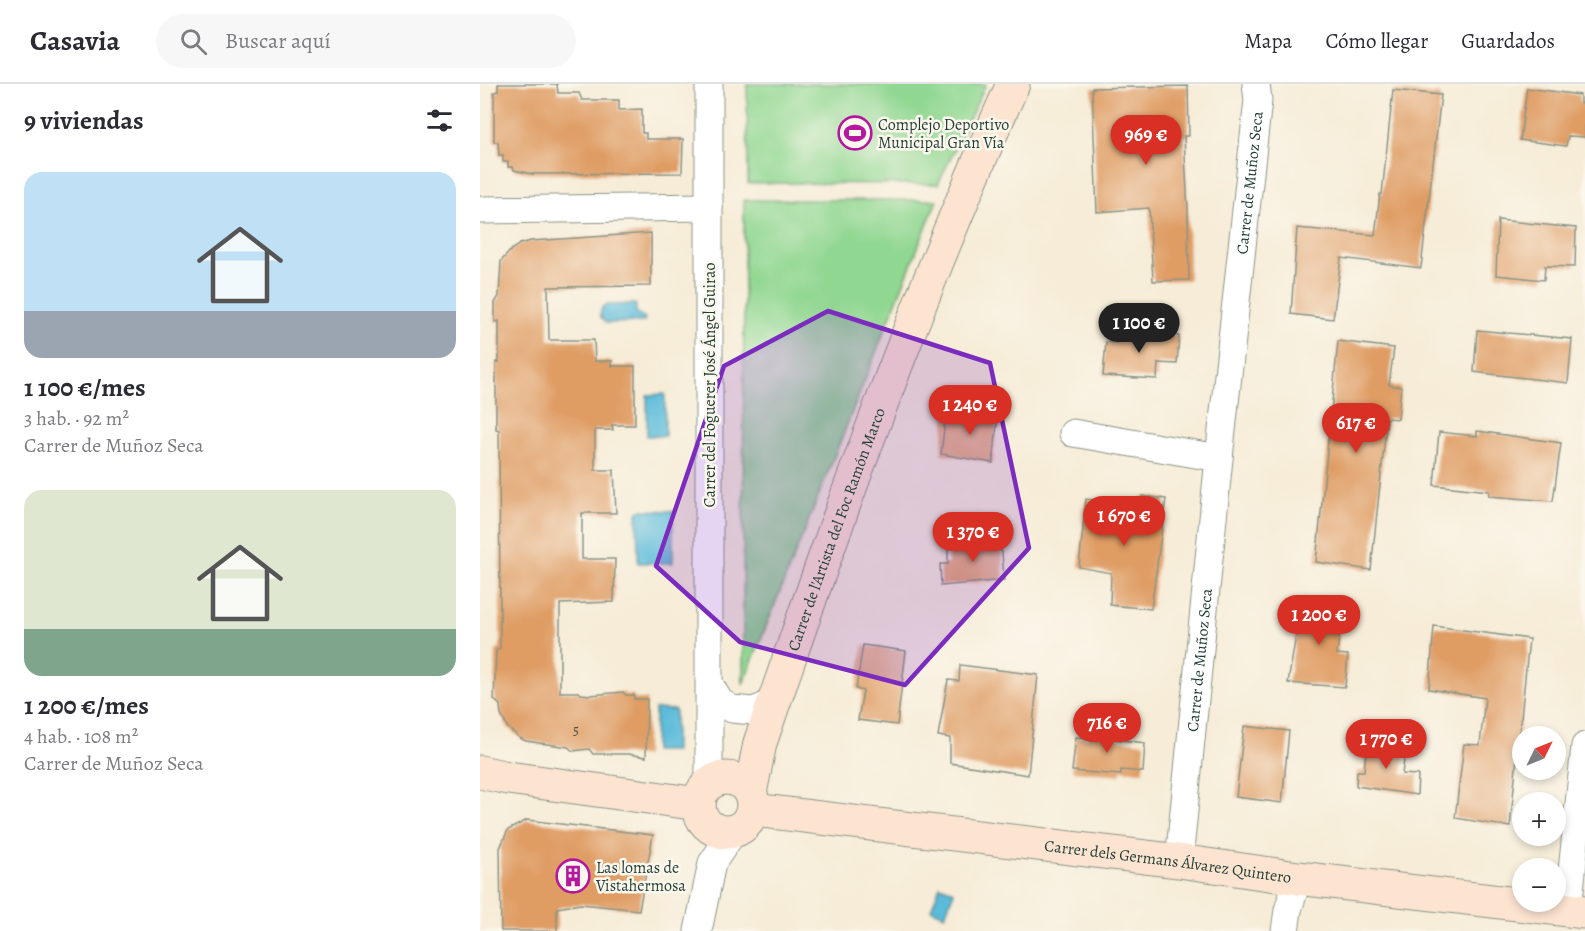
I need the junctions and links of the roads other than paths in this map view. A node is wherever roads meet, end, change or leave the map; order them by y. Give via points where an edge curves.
1 (709, 84) edge
2 (1013, 84) edge
3 (1256, 84) edge
4 (709, 207) junction
5 (480, 210) edge
6 (1073, 433) dead end
7 (1219, 458) junction
8 (710, 685) junction
9 (775, 698) junction
10 (1585, 746) edge
11 (480, 772) edge
12 (730, 800) junction
13 (1179, 861) junction
14 (1298, 878) junction
15 (1576, 911) edge
16 (698, 931) edge
17 (1285, 931) edge

1 - 4 street, Carrer del Foguerer José Ángel Guirao
2 - 9 street, Carrer de l'Artista del Foc Ramón Marco via 931,276
3 - 7 street, Carrer de Muñoz Seca via 1258,100
4 - 5 street
4 - 8 street, Carrer del Foguerer José Ángel Guirao
6 - 7 street
7 - 13 street, Carrer de Muñoz Seca
8 - 9 street via 720,702 732,709 753,711
8 - 12 street, Carrer del Foguerer José Ángel Guirao
9 - 12 street, Carrer de l'Artista del Foc Ramón Marco via 760,743
10 - 15 street
11 - 12 street, Carrer dels Germans Álvarez Quintero
12 - 13 street, Carrer dels Germans Álvarez Quintero
12 - 16 street, Carrer de l'Artista del Foc Ramón Marco
13 - 14 street, Carrer dels Germans Álvarez Quintero
14 - 15 street, Carrer dels Germans Álvarez Quintero
14 - 17 street

